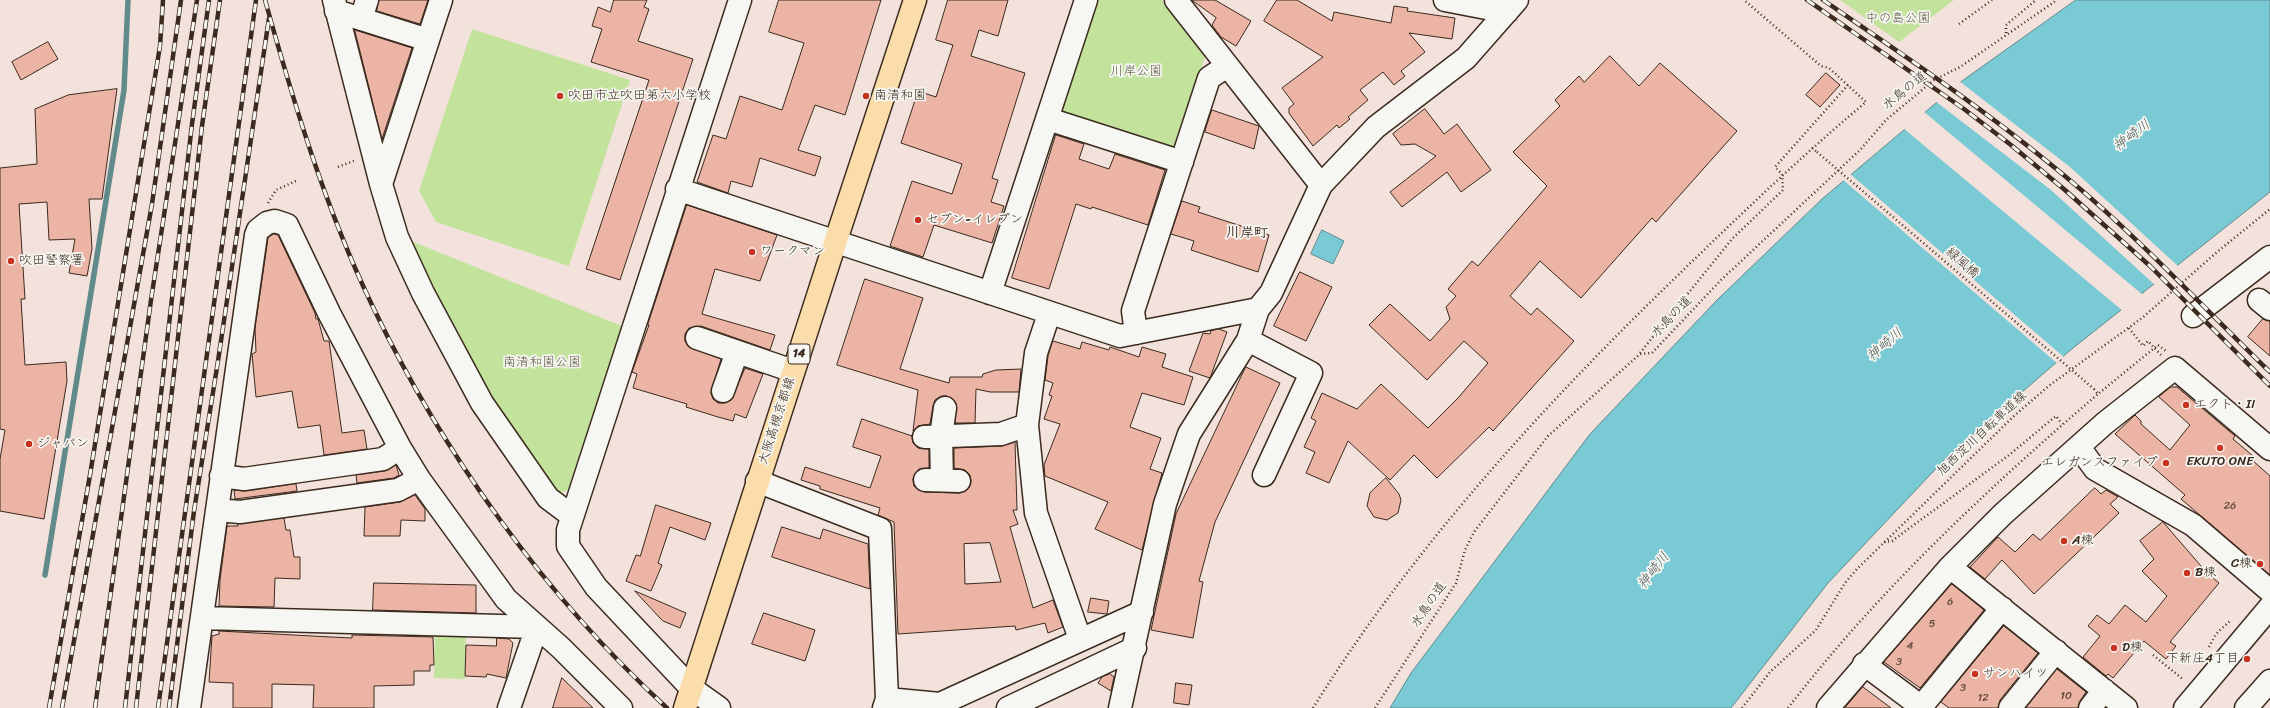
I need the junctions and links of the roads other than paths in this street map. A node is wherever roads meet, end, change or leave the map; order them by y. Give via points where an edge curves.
1 (442, 0) edge
2 (740, 0) edge
3 (906, 0) edge
4 (915, 0) edge
5 (924, 0) edge
6 (1086, 0) edge
7 (1176, 0) edge
8 (1449, 0) edge
9 (1512, 4) edge
10 (335, 5) edge
11 (364, 9) edge
12 (428, 40) junction
13 (1227, 66) junction
14 (886, 89) junction
15 (1048, 119) junction
16 (1182, 162) junction
17 (381, 184) junction
18 (1321, 185) junction
19 (677, 189) junction
20 (835, 243) junction
21 (2270, 257) edge
22 (990, 294) junction
23 (1258, 309) junction
24 (1049, 314) junction
25 (2193, 316) dead end
26 (1136, 333) junction
27 (696, 338) dead end
28 (1248, 340) junction
29 (737, 352) junction
30 (793, 371) junction
31 (723, 391) dead end
32 (945, 408) dead end
33 (1027, 425) junction
34 (933, 436) junction
35 (2079, 447) junction
36 (400, 448) junction
37 (2270, 450) edge
38 (1264, 475) dead end
39 (222, 476) junction
40 (419, 479) junction
41 (942, 480) dead end
42 (757, 481) junction
43 (217, 510) junction
44 (572, 516) junction
45 (1950, 567) junction
46 (2270, 591) edge
47 (2270, 607) edge
48 (2002, 608) junction
49 (1142, 612) junction
50 (202, 618) junction
51 (537, 628) junction
52 (1080, 639) junction
53 (1134, 648) junction
54 (2056, 651) junction
55 (1864, 664) junction
56 (2270, 681) edge
57 (2104, 690) junction
58 (688, 698) edge
59 (2188, 701) edge
60 (885, 704) edge
61 (1920, 707) edge
62 (189, 708) edge
63 (509, 708) edge
64 (621, 708) edge
65 (719, 708) edge
66 (1008, 708) edge
67 (1120, 708) edge
68 (1828, 708) edge
69 (2010, 708) edge
70 (2090, 708) edge
71 (2126, 708) edge
72 (2246, 708) edge

1 - 12 street
2 - 19 street
3 - 14 street, 大阪高槻京都線 / 14
4 - 14 main road, 大阪高槻京都線 / 14
5 - 14 street, 大阪高槻京都線 / 14
6 - 15 street
7 - 13 street
8 - 9 street
9 - 18 street via 1466,58 1376,127
10 - 11 street
10 - 17 street
11 - 12 street
12 - 17 street
13 - 16 street via 1209,78
13 - 18 street
14 - 20 main road, 大阪高槻京都線 / 14
15 - 16 street
15 - 22 street
16 - 26 street via 1133,311
17 - 44 street via 398,237 423,293 482,403 548,498
18 - 23 street via 1271,293
19 - 20 street
19 - 44 street
20 - 22 street
20 - 30 main road, 大阪高槻京都線 / 14
21 - 25 street
22 - 24 street
23 - 26 street
23 - 28 street
24 - 26 street via 1120,336
24 - 33 street via 1036,353
27 - 29 street
28 - 38 street via 1311,373
28 - 49 street via 1189,434 1165,504
29 - 30 street
29 - 31 street
30 - 42 main road, 大阪高槻京都線 / 14
32 - 34 street
33 - 34 street via 1001,434
33 - 52 street via 1036,513
34 - 41 street
35 - 37 street via 2105,423 2175,368
35 - 45 street via 2003,514
35 - 46 street via 2095,468 2192,525
36 - 39 street via 383,459 244,479
36 - 39 street via 311,278 290,229 282,222 267,223 256,235
36 - 40 street
39 - 43 street
40 - 43 street via 398,490 240,512
40 - 51 street via 506,600
42 - 58 main road, 大阪高槻京都線 / 14
42 - 60 street via 880,529
43 - 50 street
44 - 58 street via 568,530 568,546 596,587
45 - 48 street
45 - 55 street
47 - 59 street
48 - 54 street
48 - 61 street
49 - 52 street
49 - 53 street
50 - 51 street
50 - 62 street
51 - 63 street
51 - 64 street
52 - 60 street via 940,704
53 - 66 street
53 - 67 street
54 - 57 street
54 - 69 street
55 - 61 street
55 - 68 street
56 - 72 street
57 - 70 street
57 - 71 street
58 - 65 street

